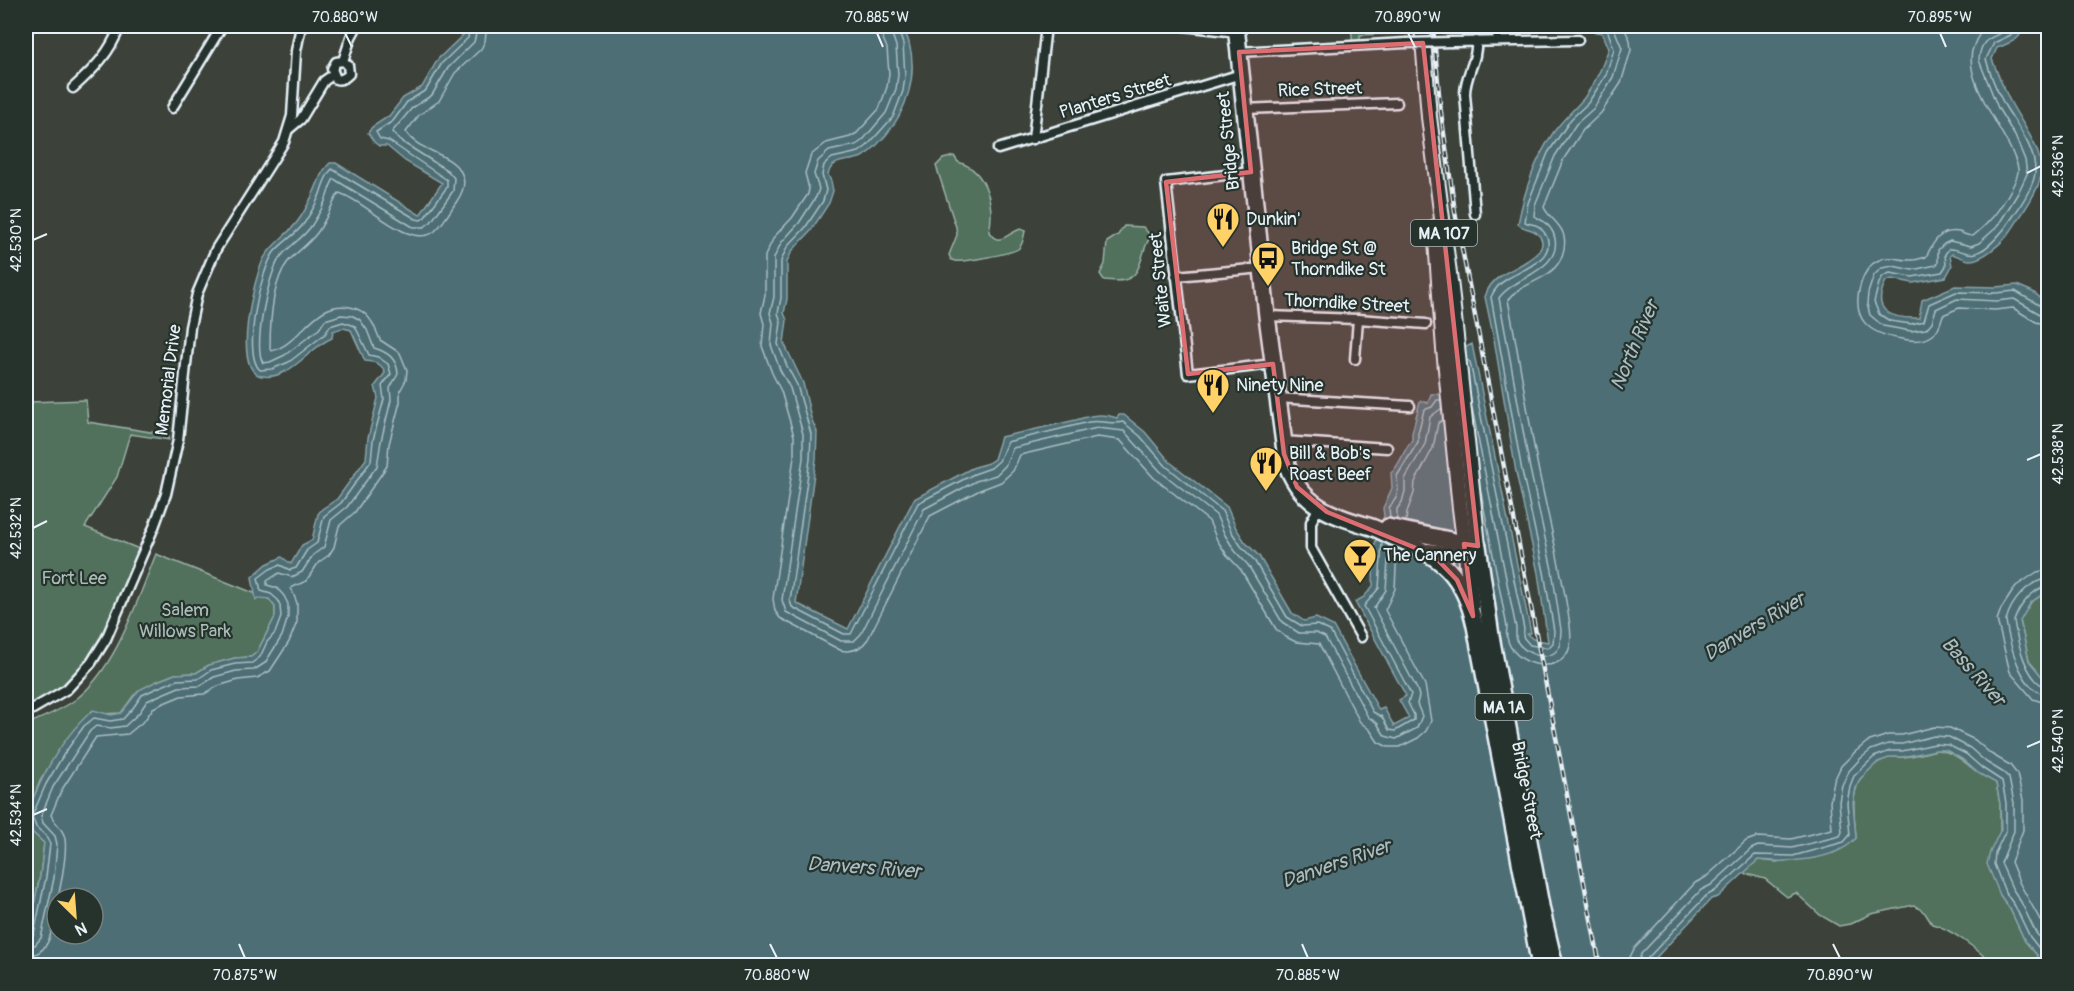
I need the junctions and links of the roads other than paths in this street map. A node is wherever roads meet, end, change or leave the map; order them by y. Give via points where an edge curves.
1 (27, 26) edge
2 (120, 26) edge
3 (222, 26) edge
4 (301, 26) edge
5 (357, 26) edge
6 (1046, 26) edge
7 (1184, 26) edge
8 (1422, 26) edge
9 (1497, 26) edge
10 (1236, 29) edge
11 (26, 30) edge
12 (1498, 40) junction
13 (1578, 40) dead end
14 (1476, 41) junction
15 (1239, 52) junction
16 (343, 61) junction
17 (334, 74) junction
18 (1241, 74) junction
19 (73, 88) dead end
20 (1397, 103) dead end
21 (172, 108) dead end
22 (1244, 109) junction
23 (289, 129) junction
24 (1033, 139) junction
25 (998, 149) dead end
26 (1251, 172) junction
27 (1475, 214) dead end
28 (1262, 268) junction
29 (1176, 276) junction
30 (1267, 316) junction
31 (1358, 319) junction
32 (1426, 324) dead end
33 (1355, 359) dead end
34 (1273, 364) junction
35 (1277, 398) junction
36 (1410, 406) dead end
37 (1282, 441) junction
38 (1387, 448) dead end
39 (1319, 507) junction
40 (1370, 526) junction
41 (1469, 546) junction
42 (1428, 551) junction
43 (1473, 616) junction
44 (1361, 637) dead end
45 (26, 713) edge
46 (1529, 870) junction
47 (1540, 966) edge
48 (1555, 966) edge

1 - 11 street
2 - 19 street via 100,63
3 - 21 street
4 - 23 street, Memorial Drive
5 - 16 street
6 - 24 street
7 - 10 street
8 - 41 main road, MA 107 via 1432,190
9 - 12 street
10 - 15 highway, Bridge Street / MA 1A
12 - 13 street
12 - 14 street
14 - 15 street, bridge
14 - 27 street via 1476,58 1467,76 1465,94
15 - 18 highway, Bridge Street / MA 1A
16 - 17 street via 336,62
16 - 17 street via 349,74 339,80
17 - 23 street via 324,81 301,119
18 - 22 highway, Bridge Street / MA 1A
18 - 24 street, Planters Street
20 - 22 street, Rice Street
22 - 26 highway, Bridge Street / MA 1A
23 - 45 street, Memorial Drive via 203,278 190,327 181,423 168,485 115,618 97,656 80,677 58,696
24 - 25 street, Planters Street
26 - 28 highway, Bridge Street / MA 1A
26 - 29 street, Waite Street via 1166,182
28 - 29 street
28 - 30 highway, Bridge Street / MA 1A
29 - 34 street, Waite Street via 1188,374
30 - 31 street, Thorndike Street
30 - 34 highway, Bridge Street / MA 1A
31 - 32 street, Thorndike Street
31 - 33 street
34 - 35 highway, Bridge Street / MA 1A
35 - 36 street
35 - 37 highway, Bridge Street / MA 1A
37 - 38 street
37 - 39 highway, Bridge Street / MA 1A via 1291,477
39 - 40 highway, Bridge Street / MA 1A via 1336,517
39 - 44 street via 1311,522 1311,548
40 - 41 highway, Bridge Street / MA 1A
40 - 42 highway, Bridge Street / MA 1A
41 - 42 main road, Bridge Street via 1447,553
41 - 43 main road, MA 107
41 - 46 highway, Bridge Street / MA 1A via 1491,636
42 - 43 highway, Bridge Street / MA 1A via 1457,580
43 - 46 highway, Bridge Street / MA 1A
46 - 47 highway, MA 1A
46 - 48 highway, MA 1A

